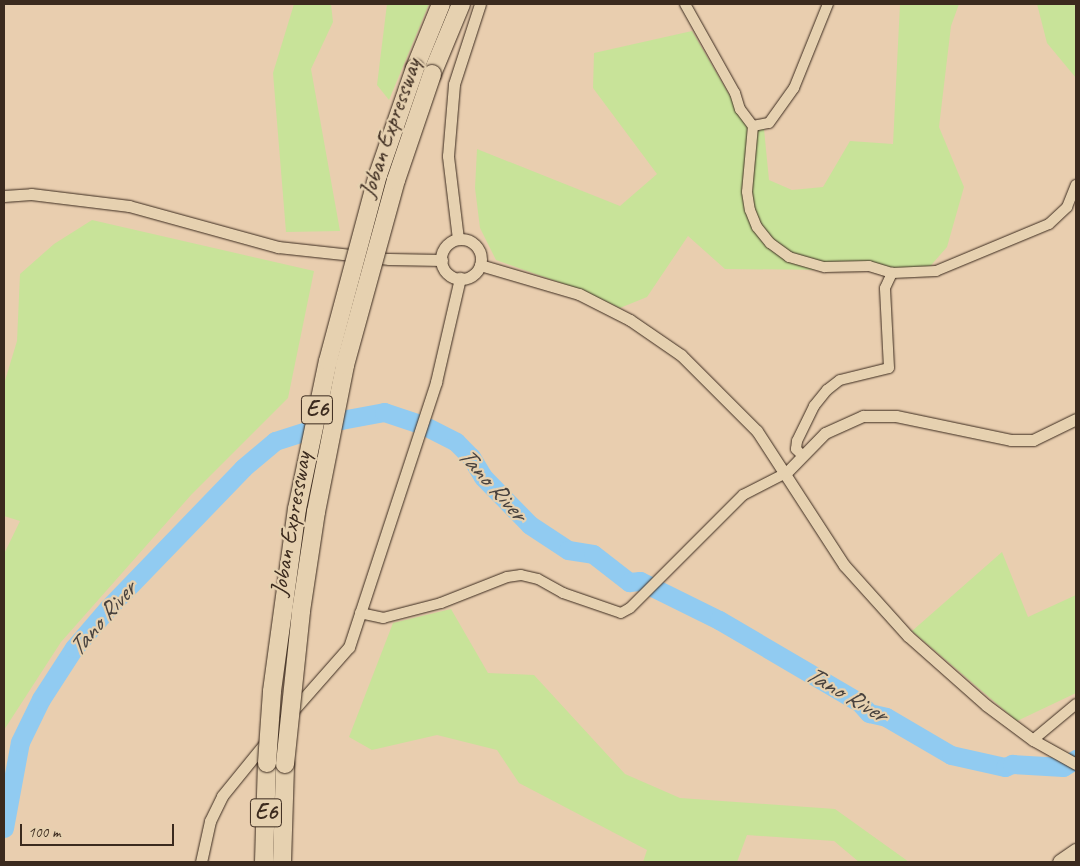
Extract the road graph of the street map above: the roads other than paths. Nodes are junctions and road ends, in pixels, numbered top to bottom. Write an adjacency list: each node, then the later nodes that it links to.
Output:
1 (441, 4): 23 (highway, Joban Expressway / E6, bridge)
2 (461, 4): 24 (highway, Joban Expressway / E6, bridge)
3 (480, 4): 9 (street)
4 (685, 4): 6 (street)
5 (828, 4): 6 (street)
6 (753, 126): 12 (street)
7 (1076, 185): 12 (street)
8 (4, 196): 10 (street)
9 (458, 239): 10 (street); 11 (street)
10 (442, 260): 13 (street)
11 (480, 265): 13 (street); 16 (street)
12 (892, 273): 15 (street)
13 (460, 278): 17 (street)
14 (1076, 419): 15 (street)
15 (803, 456): 16 (street)
16 (786, 472): 17 (street); 19 (street)
17 (360, 613): 22 (street)
18 (1076, 704): 19 (street)
19 (1033, 740): 20 (street)
20 (1071, 761)
21 (1076, 851): 25 (main road)
22 (201, 862)
23 (264, 862)
24 (282, 862)
25 (1060, 862)

